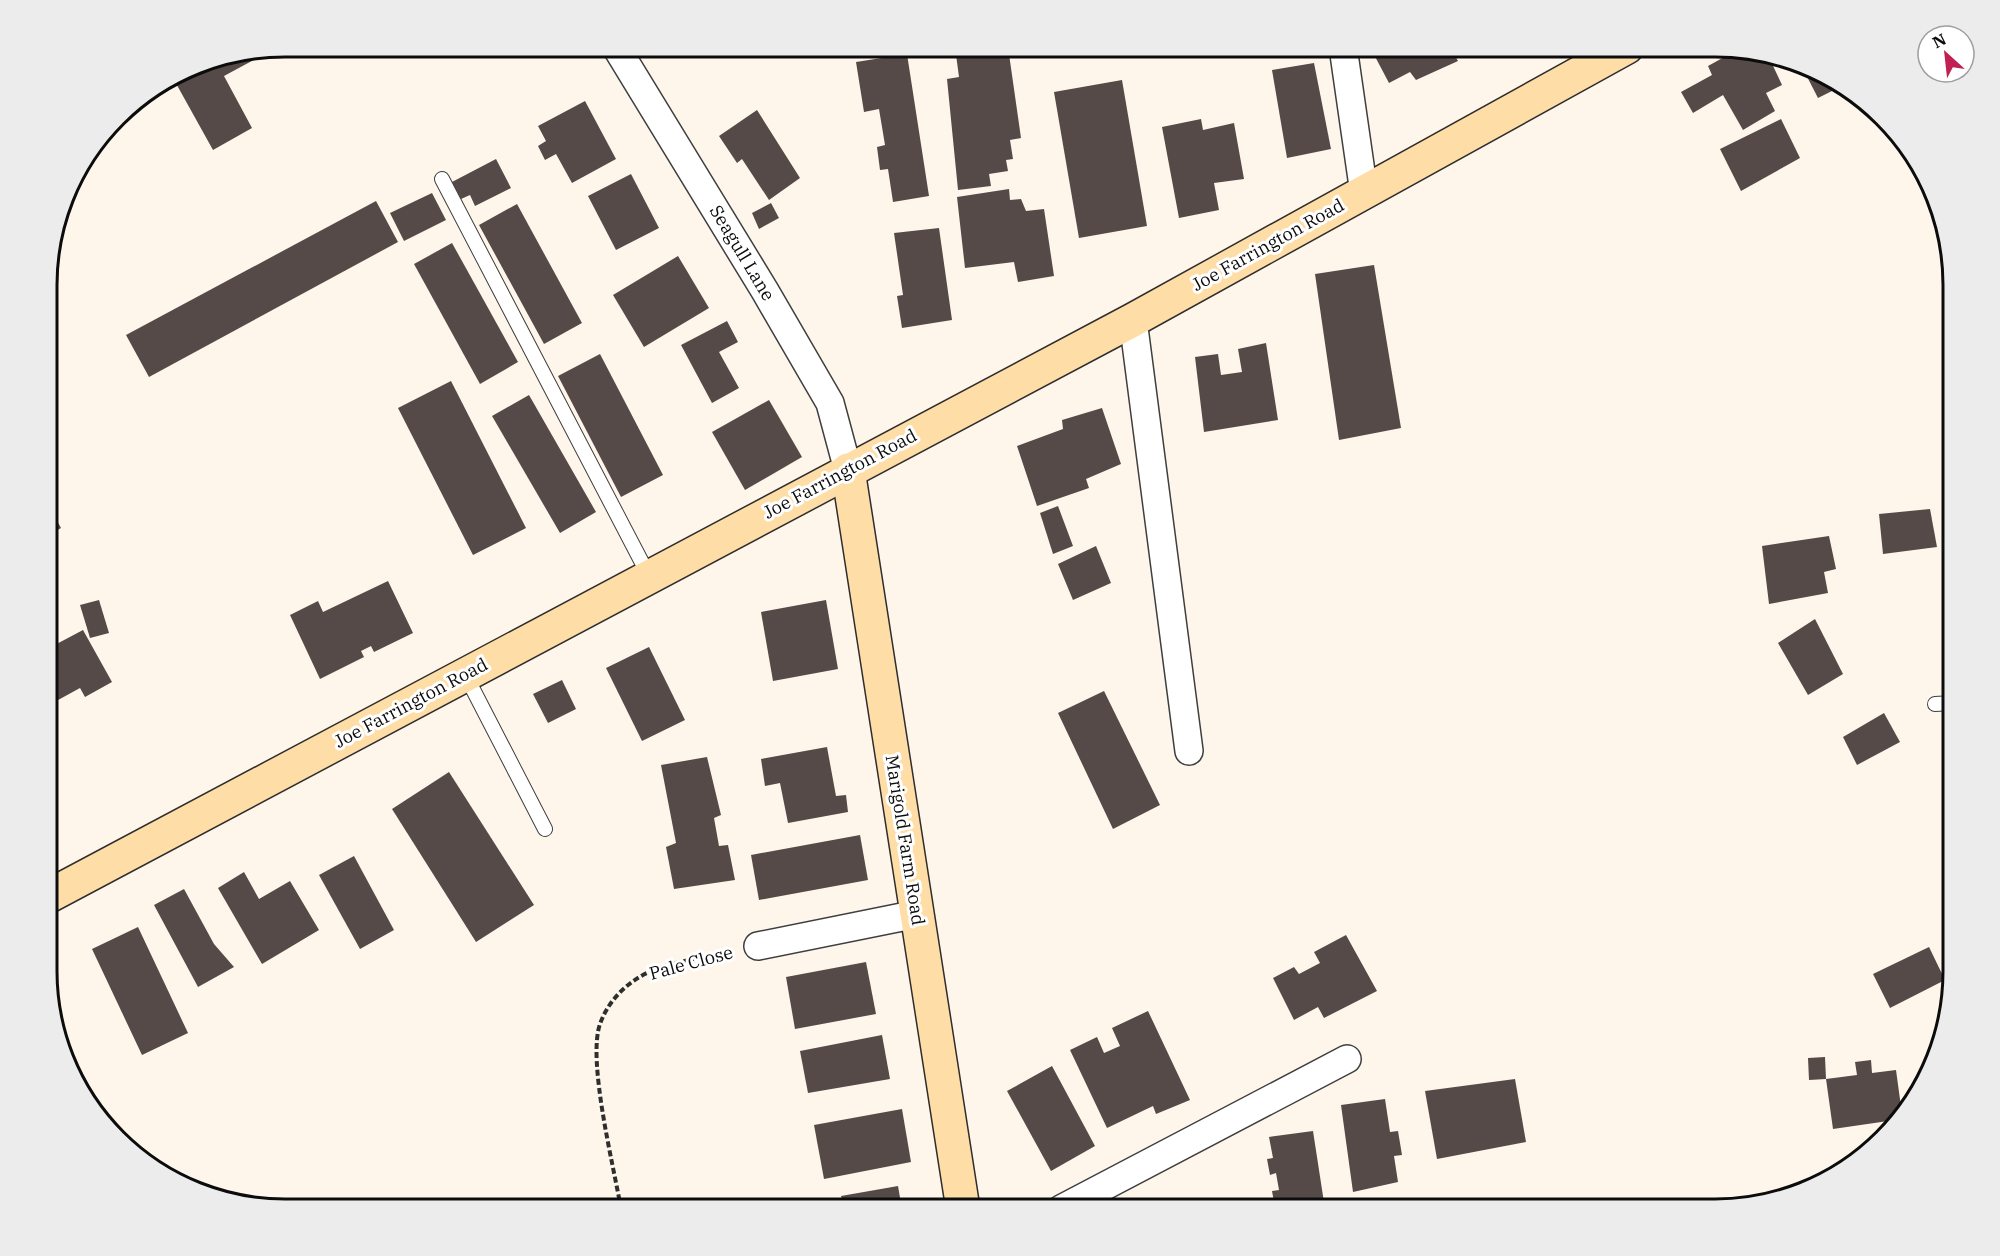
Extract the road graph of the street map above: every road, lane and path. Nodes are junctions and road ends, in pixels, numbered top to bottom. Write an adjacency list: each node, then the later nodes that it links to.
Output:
1 (623, 57): 7 (street, Seagull Lane)
2 (1345, 57): 5 (street)
3 (1591, 57): 5 (main road, Joe Farrington Road)
4 (442, 179): 8 (lane)
5 (1364, 193): 6 (main road, Joe Farrington Road)
6 (1133, 320): 7 (main road, Joe Farrington Road); 12 (street)
7 (848, 470): 8 (main road, Joe Farrington Road); 15 (main road, Marigold Farm Road)
8 (649, 576): 9 (main road, Joe Farrington Road)
9 (465, 674): 13 (lane); 14 (main road, Joe Farrington Road)
10 (1935, 704): 11 (lane)
11 (1943, 704)
12 (1189, 751)
13 (545, 830)
14 (57, 891)
15 (917, 914): 16 (street, Pale Close); 19 (main road, Marigold Farm Road)
16 (758, 946): 18 (path, Pale Close)
17 (1347, 1059): 20 (street)
18 (619, 1199)
19 (961, 1199)
20 (1080, 1199)

